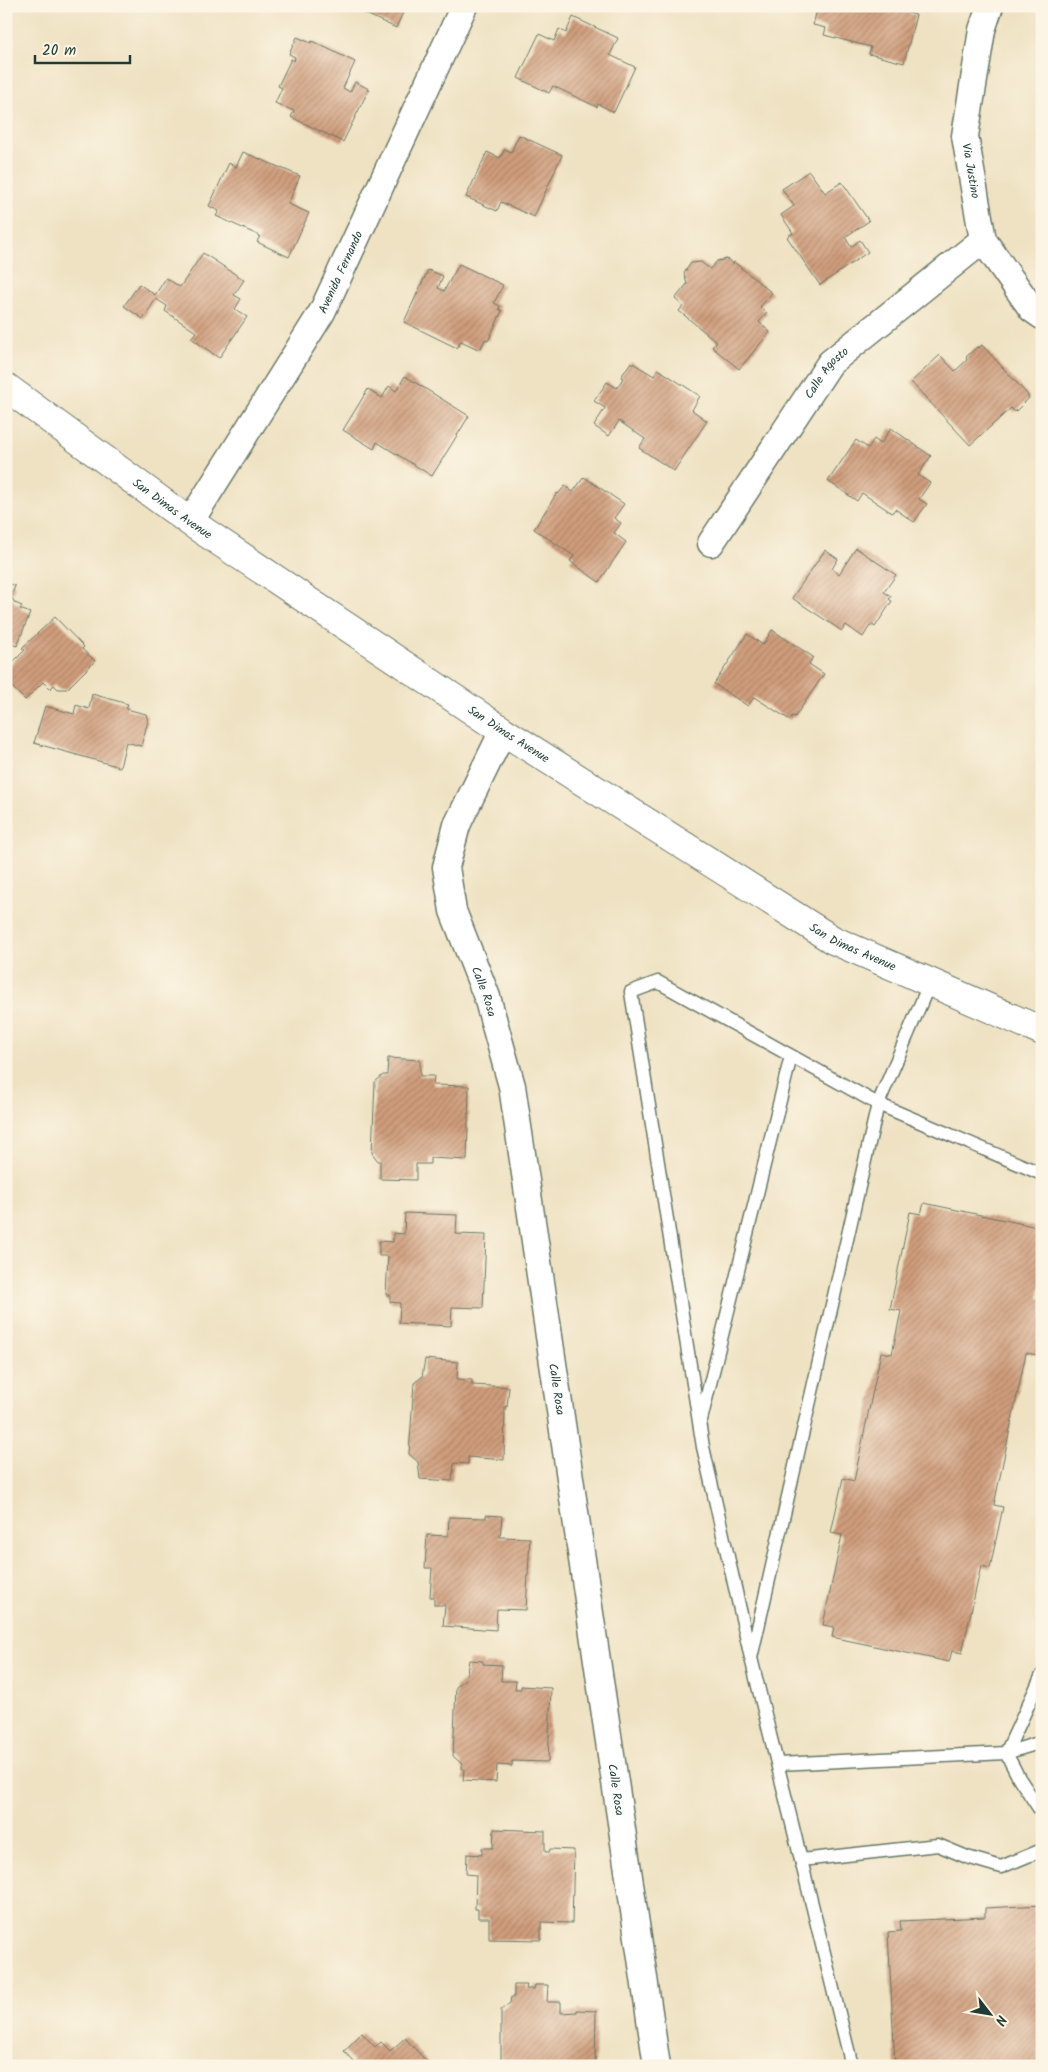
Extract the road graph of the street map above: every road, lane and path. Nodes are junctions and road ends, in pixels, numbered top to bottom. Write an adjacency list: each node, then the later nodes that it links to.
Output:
1 (464, 6): 6 (street, Avenida Fernando)
2 (990, 6): 3 (street, Via Justino)
3 (984, 240): 4 (street, Via Justino); 7 (street, Calle Agosto)
4 (1042, 316)
5 (6, 387): 6 (street, San Dimas Avenue)
6 (190, 522): 8 (street, San Dimas Avenue)
7 (711, 543)
8 (503, 731): 9 (street, San Dimas Avenue); 23 (street, Calle Rosa)
9 (930, 982): 10 (street, San Dimas Avenue); 12 (lane)
10 (1042, 1032)
11 (791, 1056): 12 (lane); 14 (lane); 14 (lane)
12 (878, 1104): 13 (lane); 15 (lane)
13 (1042, 1174)
14 (699, 1425): 15 (lane)
15 (751, 1658): 19 (lane)
16 (1042, 1675): 18 (lane)
17 (1040, 1744): 18 (lane)
18 (1006, 1753): 19 (lane); 20 (lane)
19 (778, 1764): 22 (lane)
20 (1042, 1813)
21 (1042, 1850): 22 (lane)
22 (802, 1860): 24 (lane)
23 (657, 2066)
24 (852, 2066)

